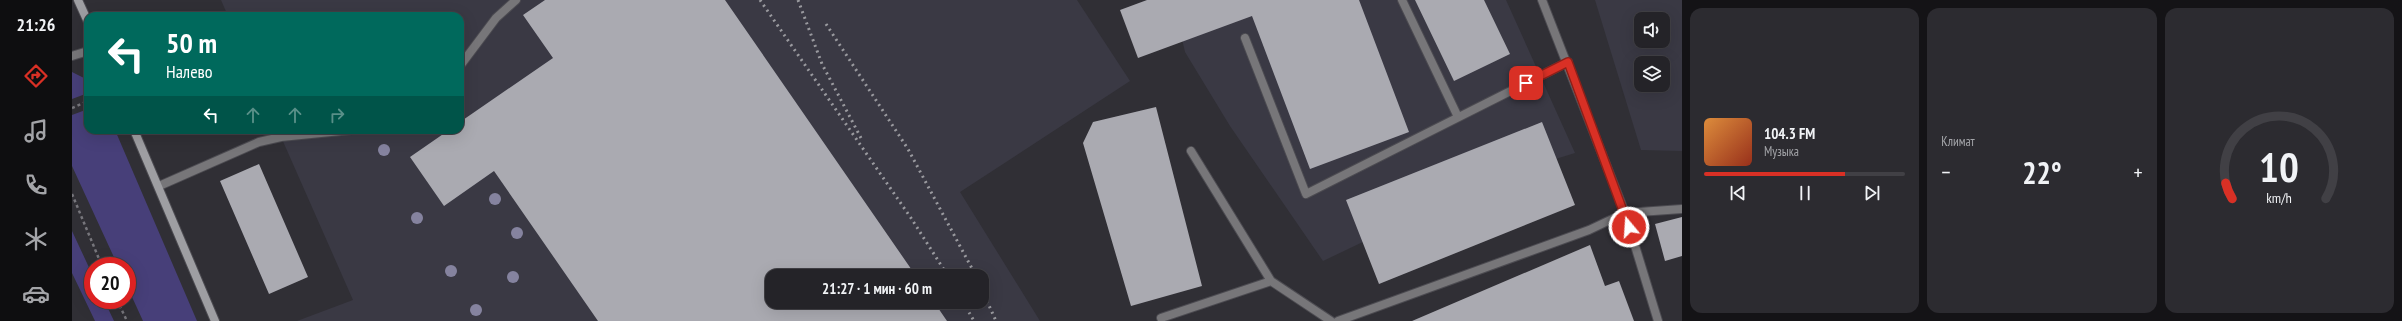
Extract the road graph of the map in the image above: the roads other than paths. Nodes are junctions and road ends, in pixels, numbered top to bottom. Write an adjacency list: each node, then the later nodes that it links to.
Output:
1 (78, 0): 5 (main road)
2 (516, 0): 9 (street)
3 (1402, 0): 11 (street)
4 (1542, 0): 10 (street)
5 (84, 13)
6 (1245, 38): 11 (street)
7 (84, 53): 8 (street)
8 (72, 56)
9 (464, 61)
10 (1568, 62): 11 (street); 17 (street)
11 (1458, 117)
12 (136, 134): 15 (main road)
13 (311, 134): 15 (street)
14 (1191, 151): 18 (street)
15 (159, 186): 20 (main road)
16 (1682, 209): 17 (street)
17 (1625, 213): 22 (street); 23 (street)
18 (1271, 281): 19 (street); 21 (street)
19 (1161, 318)
20 (215, 321)
21 (1331, 321)
22 (1338, 321)
23 (1658, 321)

